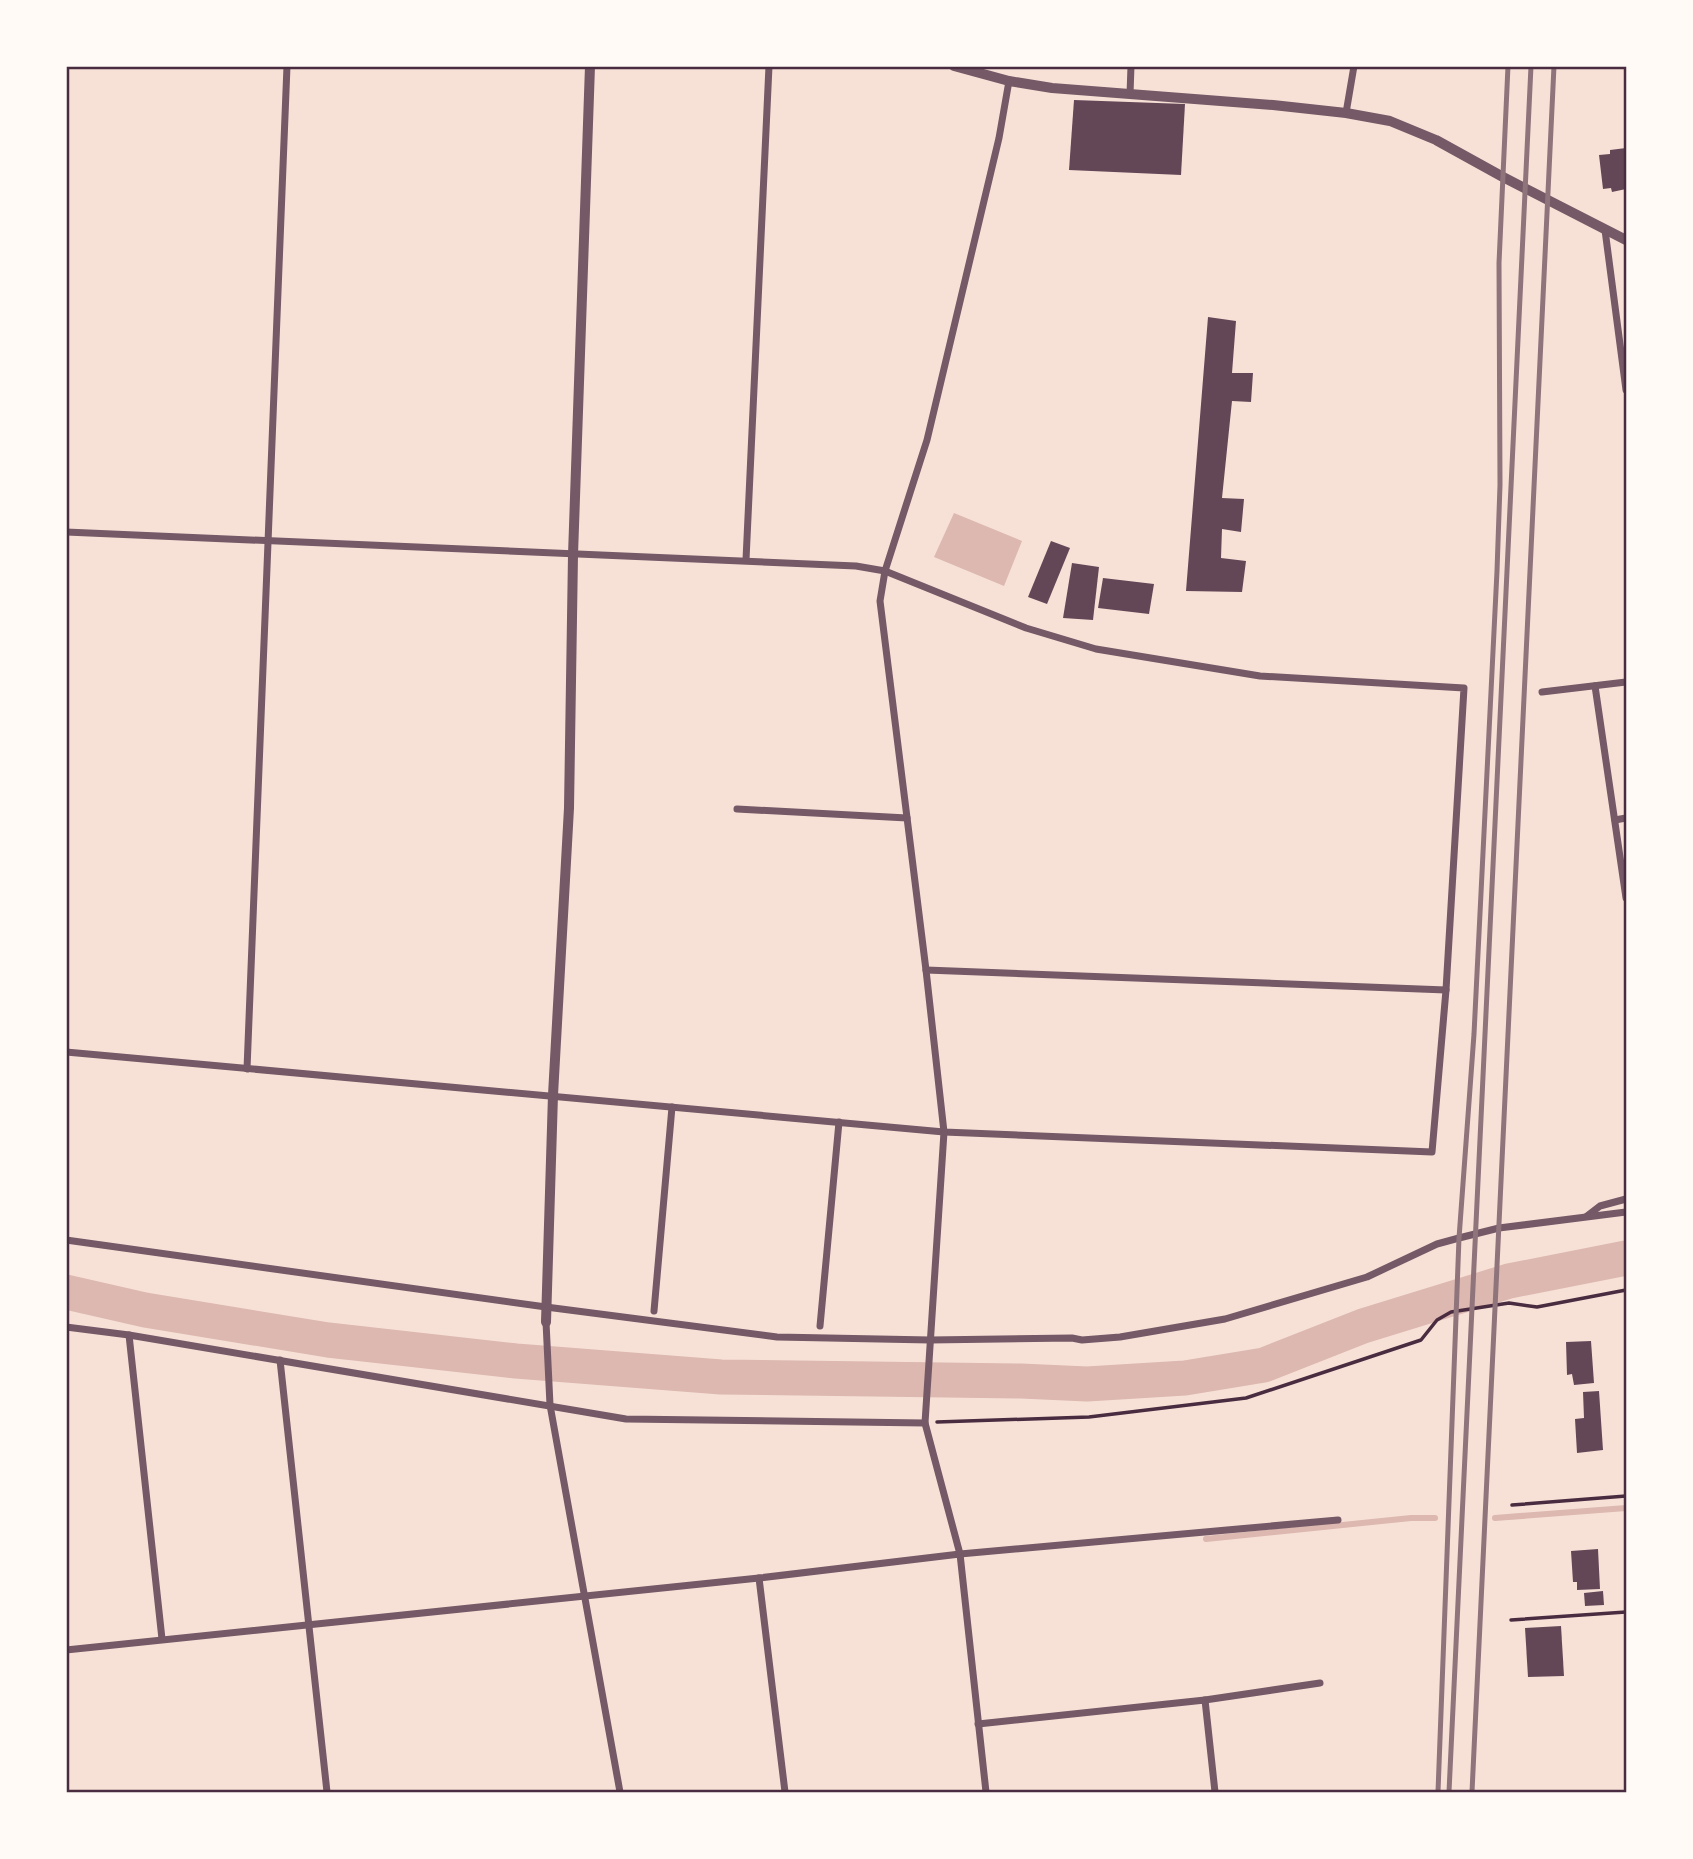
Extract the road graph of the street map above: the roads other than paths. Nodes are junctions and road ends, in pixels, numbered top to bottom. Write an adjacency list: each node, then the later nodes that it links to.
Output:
1 (287, 66): 14 (street)
2 (590, 66): 15 (street)
3 (769, 66): 16 (street)
4 (954, 66): 7 (street)
5 (1131, 66): 8 (street)
6 (1354, 66): 9 (street)
7 (1009, 81): 8 (street); 17 (street)
8 (1130, 94): 9 (street)
9 (1346, 113): 10 (street)
10 (1605, 230): 11 (street); 12 (street)
11 (1626, 240)
12 (1626, 390)
13 (66, 532): 14 (street)
14 (268, 539): 15 (street); 29 (street)
15 (573, 555): 16 (street); 30 (street)
16 (746, 560): 17 (street)
17 (885, 571): 22 (street); 27 (street)
18 (1626, 682): 19 (street)
19 (1595, 686): 20 (street); 24 (street)
20 (1542, 692)
21 (737, 809): 22 (street)
22 (907, 818): 26 (street)
23 (1626, 818): 24 (street)
24 (1615, 820): 25 (street)
25 (1626, 898)
26 (926, 970): 27 (street); 33 (street)
27 (1446, 990): 33 (street)
28 (66, 1052): 29 (street)
29 (247, 1069): 30 (street)
30 (552, 1095): 31 (street); 38 (street)
31 (672, 1107): 32 (street); 39 (street)
32 (839, 1122): 33 (street); 41 (street)
33 (944, 1132): 44 (street)
34 (1626, 1199): 36 (street)
35 (1626, 1212): 36 (street)
36 (1583, 1218): 44 (street)
37 (66, 1240): 38 (street)
38 (546, 1307): 40 (street); 44 (street)
39 (654, 1311)
40 (546, 1322): 46 (street)
41 (820, 1326)
42 (66, 1327): 43 (street)
43 (129, 1335): 45 (street); 53 (street)
44 (930, 1341): 47 (street)
45 (280, 1360): 46 (street); 52 (street)
46 (550, 1405): 47 (street); 51 (street)
47 (925, 1422): 49 (street)
48 (1338, 1520): 49 (street)
49 (960, 1554): 50 (street); 57 (street)
50 (759, 1577): 51 (street); 60 (street)
51 (584, 1594): 52 (street); 59 (street)
52 (308, 1624): 53 (street); 58 (street)
53 (162, 1639): 54 (street)
54 (66, 1650)
55 (1320, 1683): 56 (street)
56 (1205, 1699): 57 (street); 62 (street)
57 (978, 1724): 61 (street)
58 (327, 1793)
59 (620, 1793)
60 (785, 1793)
61 (985, 1793)
62 (1215, 1793)

